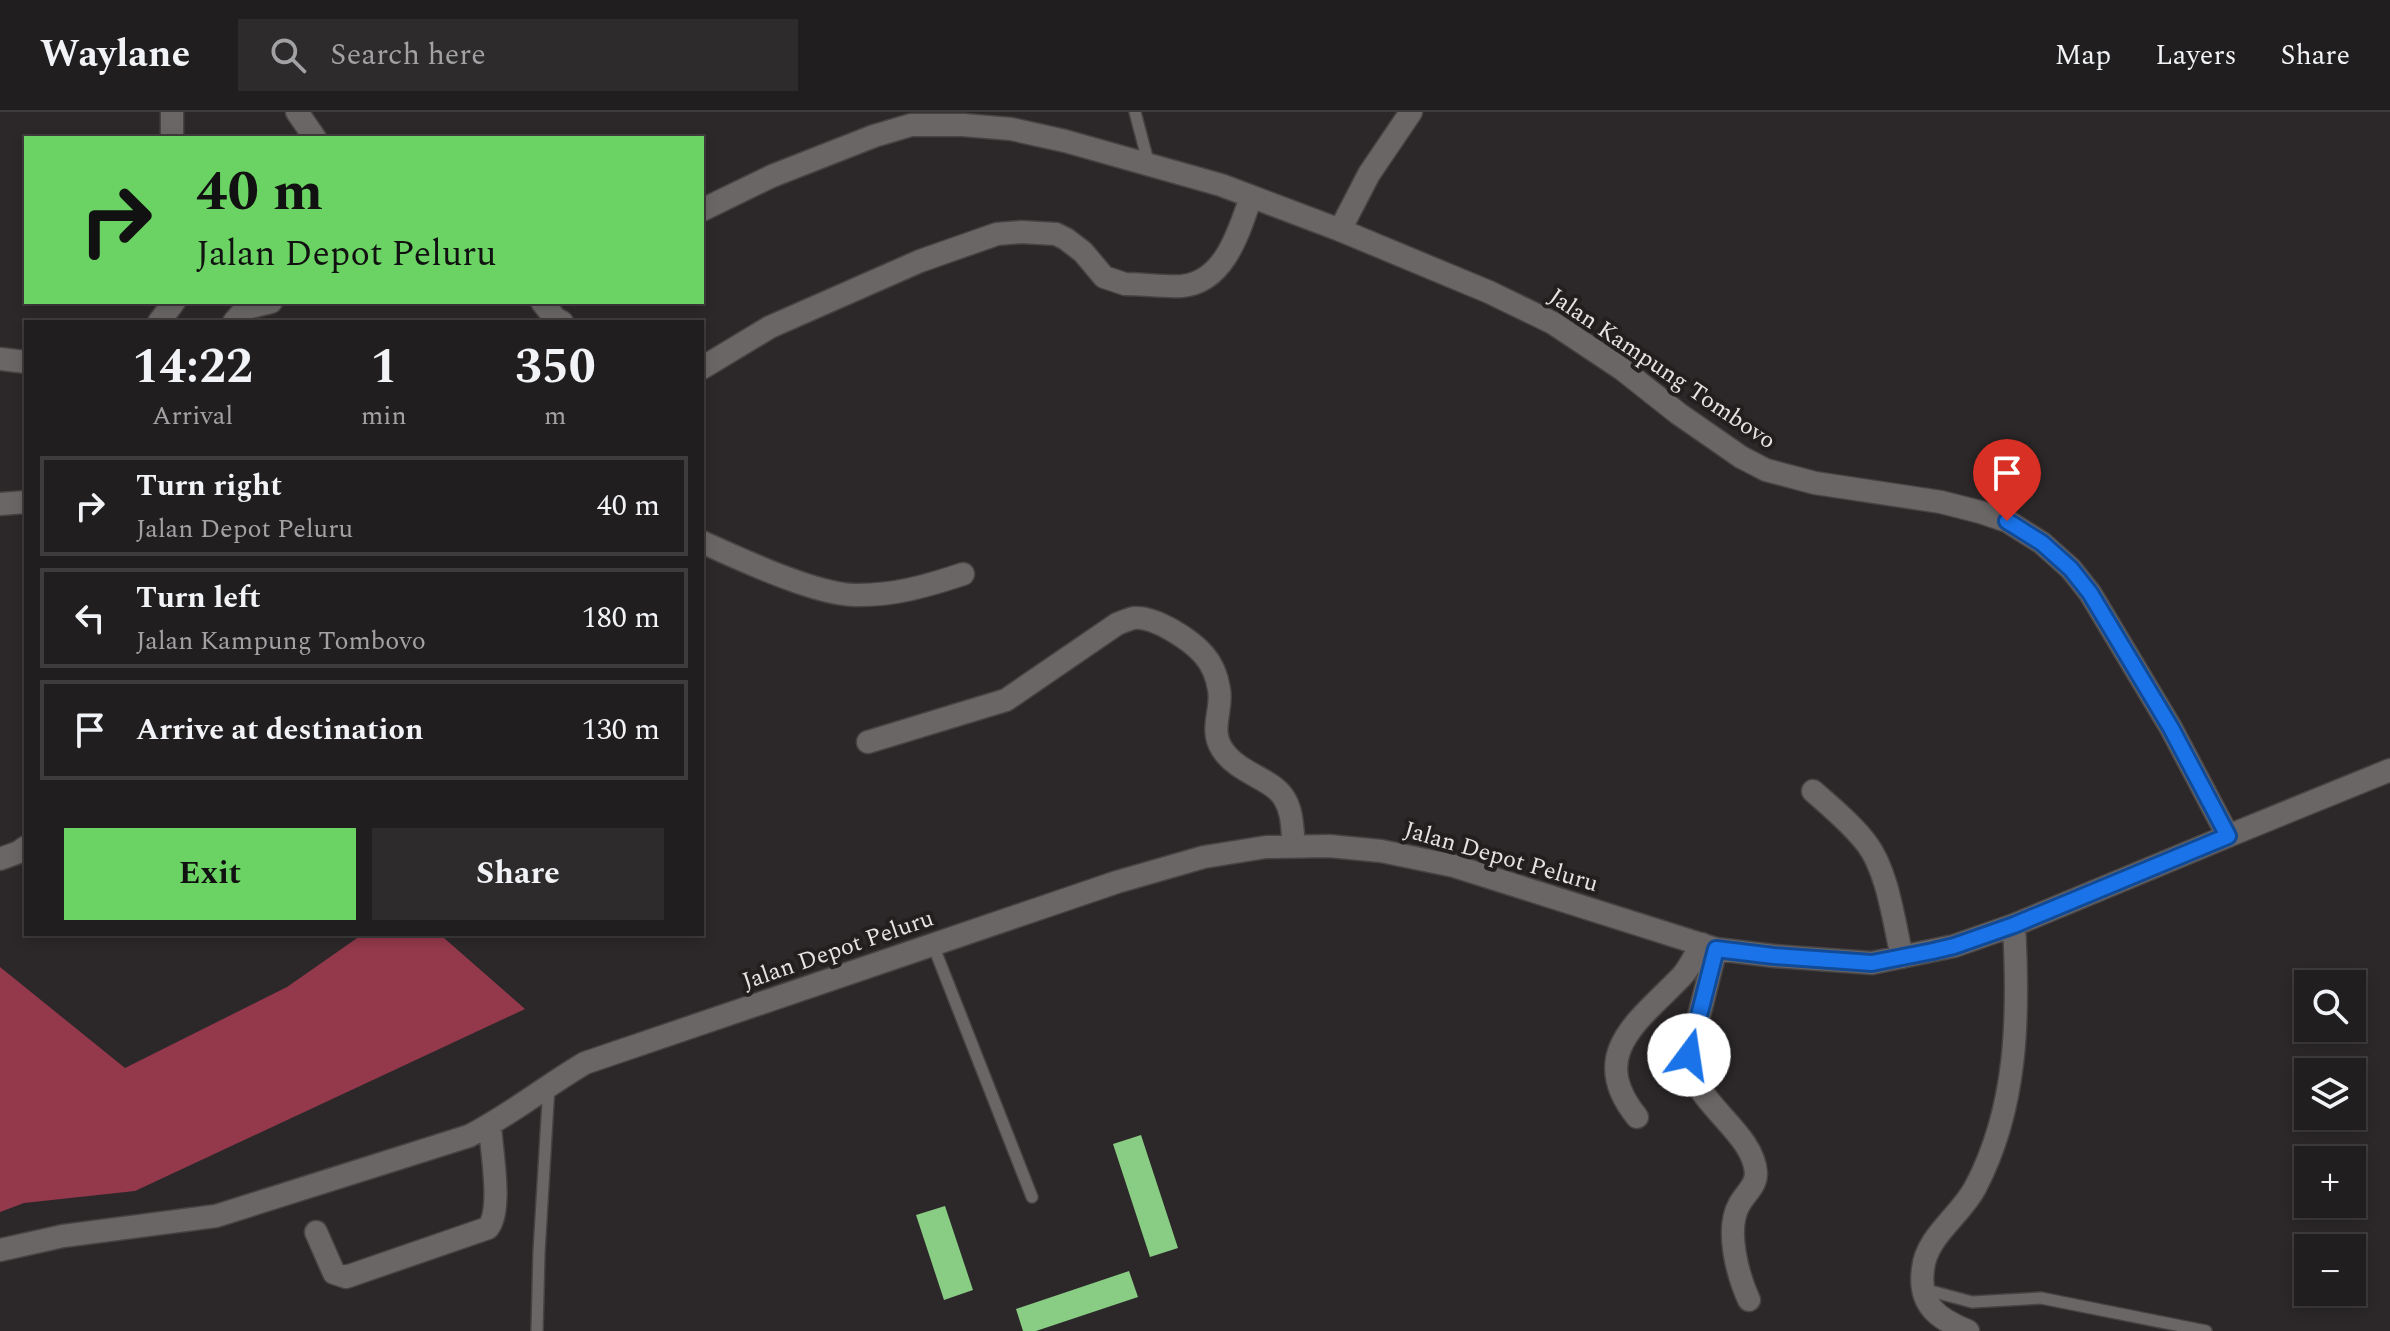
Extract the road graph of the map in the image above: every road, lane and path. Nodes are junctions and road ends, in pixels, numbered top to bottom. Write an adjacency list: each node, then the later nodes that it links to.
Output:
1 (172, 112): 6 (street)
2 (297, 112): 7 (street)
3 (1135, 112): 8 (lane)
4 (1411, 112): 11 (street)
5 (909, 118): 8 (street, Jalan Kampung Tombovo); 10 (street, Jalan Kampung Tombovo)
6 (172, 136)
7 (314, 136)
8 (1149, 165): 9 (street, Jalan Kampung Tombovo)
9 (1251, 197): 11 (street, Jalan Kampung Tombovo); 18 (street)
10 (704, 209)
11 (1340, 230): 26 (street, Jalan Kampung Tombovo)
12 (263, 304): 14 (street)
13 (544, 304): 15 (street)
14 (236, 320)
15 (558, 320)
16 (0, 359): 17 (street)
17 (24, 362)
18 (704, 367)
19 (24, 502): 20 (street)
20 (0, 504)
21 (704, 543): 22 (street)
22 (963, 574)
23 (868, 742): 27 (street)
24 (2390, 770): 26 (street, Jalan Depot Peluru)
25 (1813, 791): 33 (street)
26 (2228, 836): 30 (street, Jalan Depot Peluru)
27 (1294, 846): 31 (street, Jalan Depot Peluru); 32 (street, Jalan Depot Peluru)
28 (24, 848): 29 (street)
29 (0, 859)
30 (2014, 925): 33 (street, Jalan Depot Peluru); 40 (street)
31 (933, 945): 34 (street, Jalan Depot Peluru); 37 (lane)
32 (1709, 946): 33 (street, Jalan Depot Peluru); 35 (street); 41 (street)
33 (1902, 957)
34 (549, 1085): 36 (street, Jalan Depot Peluru); 42 (lane)
35 (1637, 1117)
36 (490, 1125): 38 (street); 39 (street, Jalan Depot Peluru)
37 (1032, 1197)
38 (316, 1232)
39 (0, 1250)
40 (1922, 1289): 43 (street); 44 (lane)
41 (1749, 1300)
42 (537, 1331)
43 (1968, 1331)
44 (2206, 1331)

